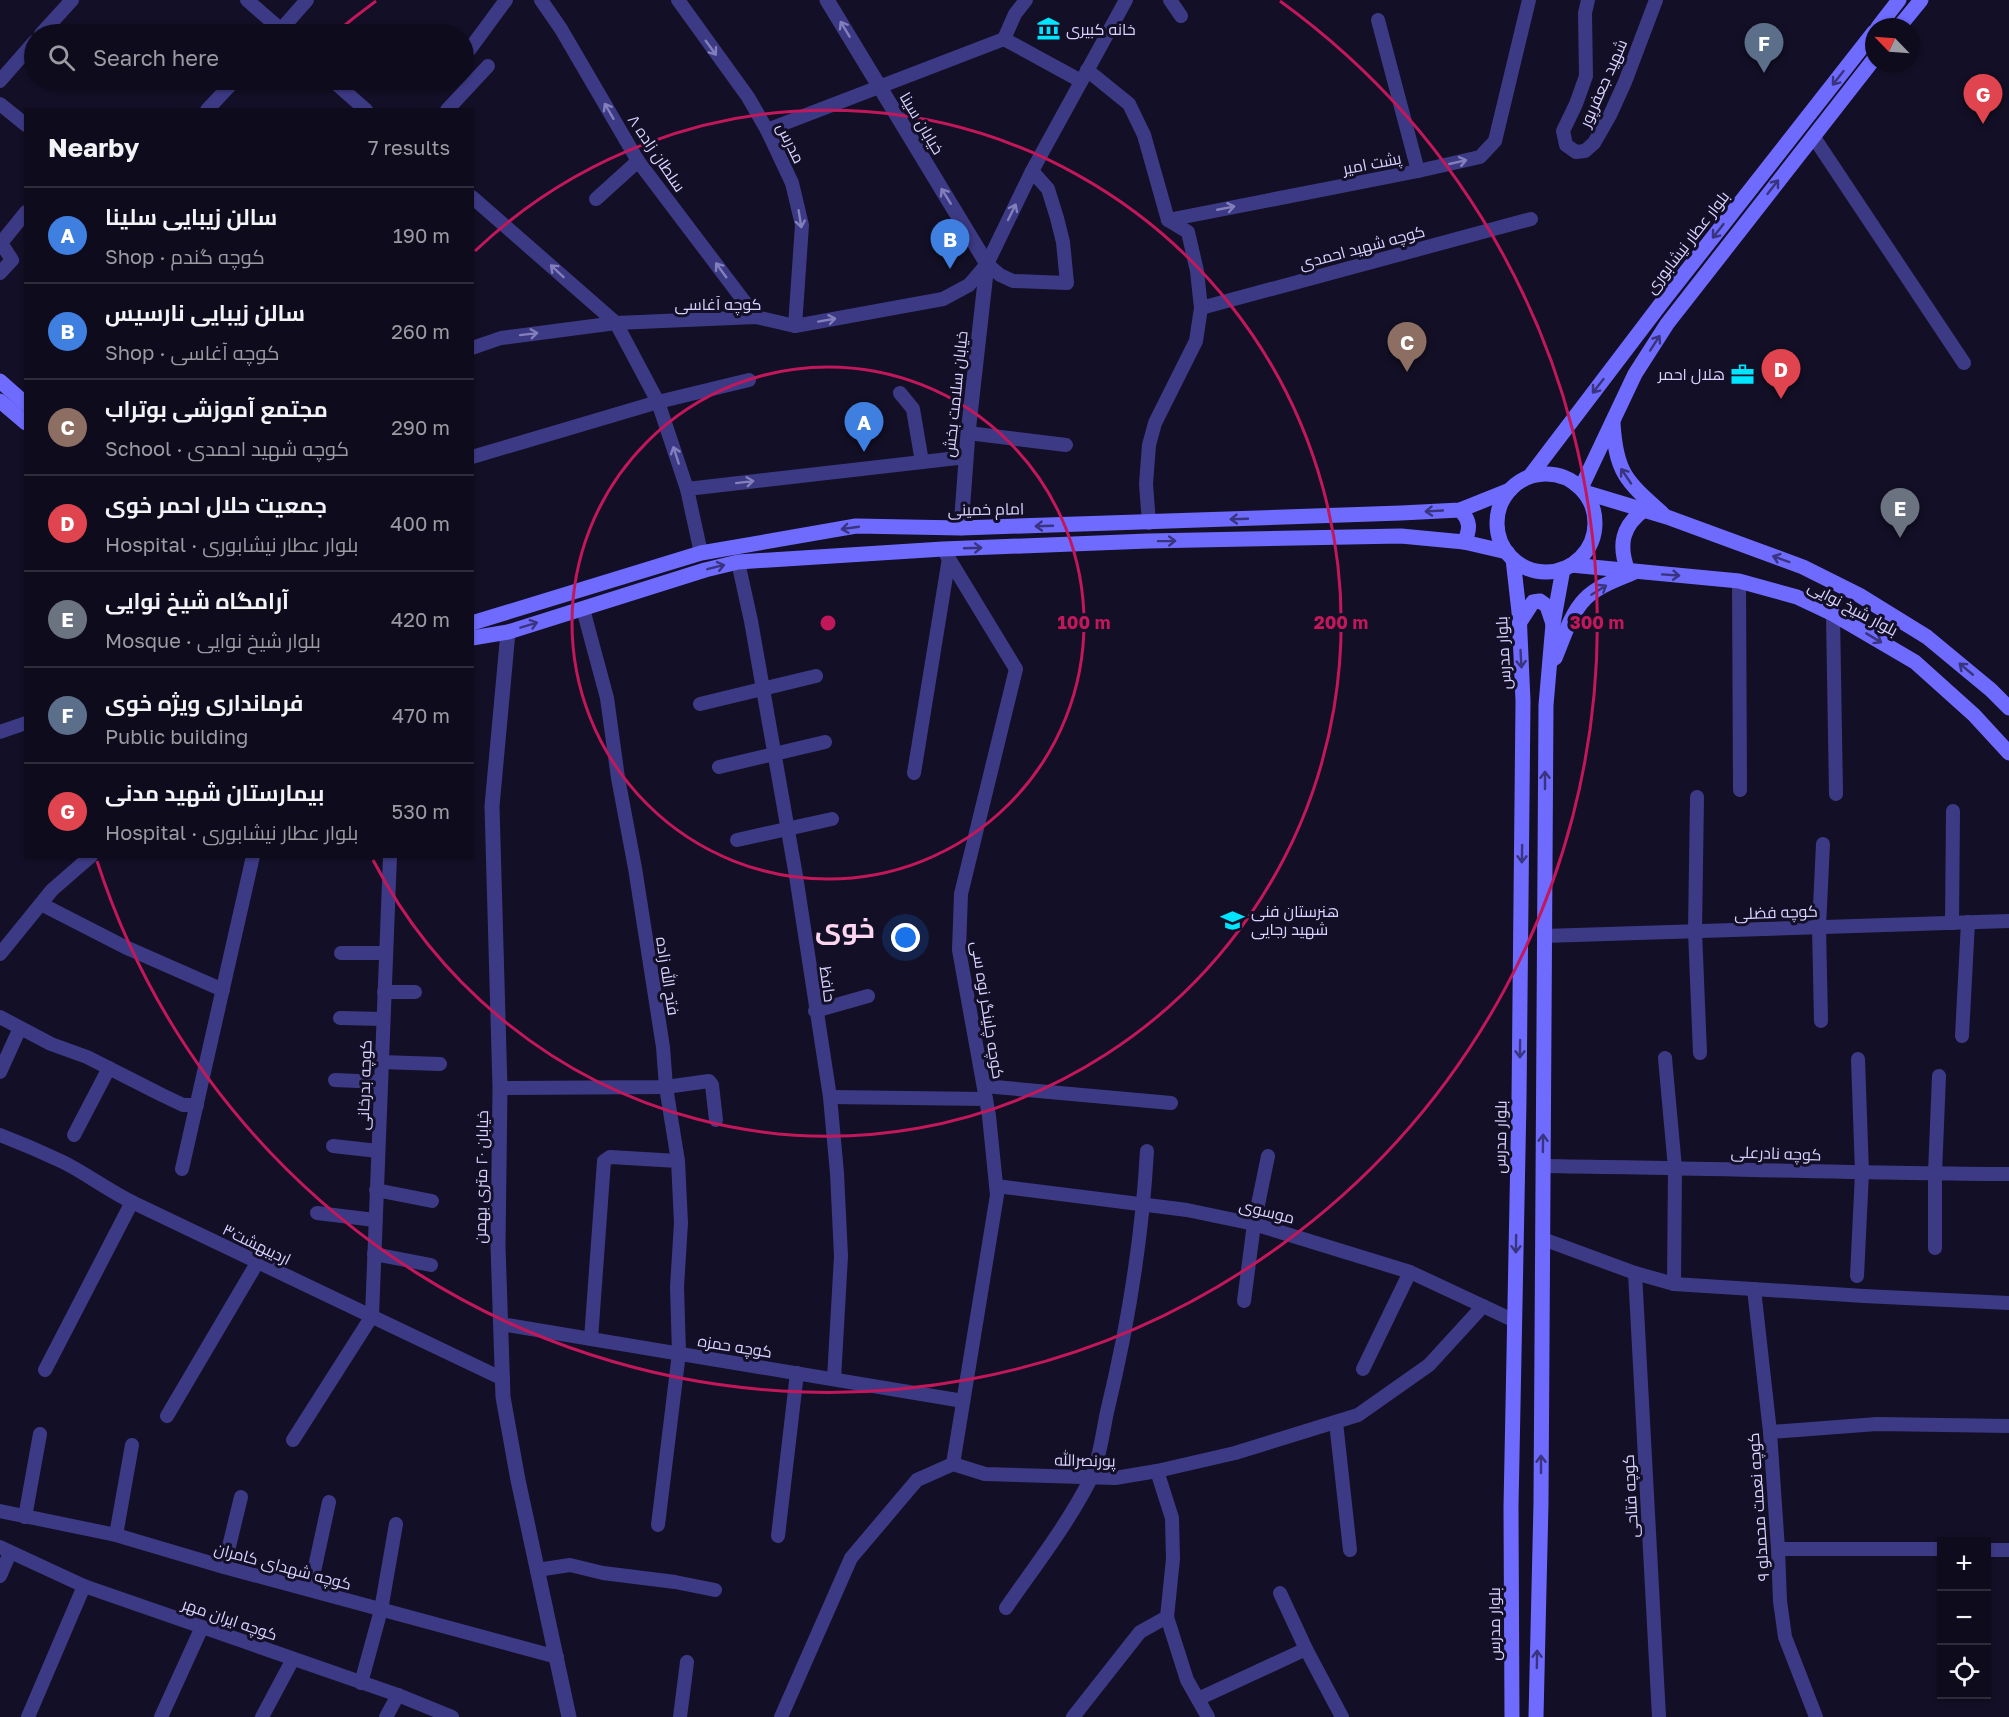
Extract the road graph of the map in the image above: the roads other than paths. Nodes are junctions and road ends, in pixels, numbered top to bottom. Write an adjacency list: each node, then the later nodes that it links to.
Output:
1 (72, 0): 20 (street)
2 (247, 0): 21 (street)
3 (307, 0): 22 (street)
4 (506, 0): 24 (street)
5 (541, 0): 43 (street, سلطان زاده ۸, one-way to 5)
6 (678, 0): 41 (street, مدرس, one-way to 41)
7 (827, 0): 32 (street, خیابان سینا, one-way to 7)
8 (1026, 0): 23 (street)
9 (1170, 0): 16 (street)
10 (1529, 0): 45 (street, پشت امیر, one-way to 10)
11 (1588, 0): 12 (street, شهید جعفرپور)
12 (1656, 0)
13 (1899, 0): 17 (main road)
14 (1921, 0): 18 (main road)
15 (1122, 2): 29 (street, کوچه آغاسی)
16 (1181, 16)
17 (1885, 18)
18 (1906, 18)
19 (1378, 20): 45 (street)
20 (50, 24)
21 (272, 24)
22 (288, 24)
23 (1004, 39): 29 (street); 32 (street)
24 (474, 43)
25 (1865, 43): 73 (main road, بلوار عطار نیشابوری, one-way to 73)
26 (24, 53): 30 (street)
27 (489, 66): 31 (street)
28 (1865, 70): 42 (main road, بلوار عطار نیشابوری)
29 (1084, 75): 44 (street, کوچه آغاسی); 50 (street)
30 (0, 81)
31 (474, 82)
32 (879, 86): 41 (street); 52 (street, خیابان سینا, one-way to 32)
33 (226, 90): 37 (street)
34 (343, 90): 38 (street)
35 (466, 90): 39 (street)
36 (0, 104): 40 (street)
37 (209, 108)
38 (364, 108)
39 (449, 108)
40 (24, 123)
41 (767, 130): 57 (street, مدرس, one-way to 57)
42 (1813, 136): 59 (street); 66 (main road, بلوار عطار نیشابوری, one-way to 42)
43 (638, 161): 47 (street); 55 (street, سلطان زاده ۸, one-way to 43)
44 (1032, 171): 52 (street, کوچه آغاسی, one-way to 44); 52 (street)
45 (1418, 171): 50 (street, پشت امیر, one-way to 45)
46 (474, 199): 56 (street, one-way to 46)
47 (596, 199)
48 (24, 214): 51 (street)
49 (1531, 219): 54 (street, کوچه شهید احمدی)
50 (1168, 220): 54 (street)
51 (0, 242): 53 (street)
52 (987, 264): 57 (street, کوچه آغاسی, one-way to 52); 68 (street, خیابان سلامت بخش)
53 (0, 273)
54 (1201, 308): 80 (street)
55 (756, 317): 56 (street, کوچه آغاسی); 57 (street, کوچه آغاسی)
56 (616, 323): 58 (street, کوچه آغاسی, one-way to 56); 65 (street)
57 (795, 326)
58 (474, 347)
59 (1964, 363)
60 (749, 380): 65 (street)
61 (0, 381): 64 (main road)
62 (900, 393): 72 (street)
63 (0, 400): 67 (main road)
64 (24, 402)
65 (658, 402): 70 (street); 74 (street, one-way to 65)
66 (1613, 420): 76 (main road, بلوار عطار نیشابوری); 79 (main road, one-way to 66)
67 (24, 421)
68 (968, 433): 69 (street); 71 (street, خیابان سلامت بخش)
69 (1066, 445)
70 (474, 456)
71 (966, 457): 72 (street); 81 (street, خیابان سلامت بخش)
72 (922, 462): 74 (street, one-way to 72)
73 (1530, 476): 75 (main road); 76 (main road)
74 (687, 489): 83 (street)
75 (1510, 490): 77 (main road, امام خمینی); 85 (main road)
76 (1583, 490): 78 (main road, بلوار شیخ نوایی); 87 (main road)
77 (1460, 510): 80 (main road, امام خمینی, one-way to 80); 82 (main road)
78 (1644, 510): 79 (main road, بلوار شیخ نوایی); 88 (main road)
79 (1667, 517): 101 (main road, بلوار شیخ نوایی, one-way to 79)
80 (1149, 523): 81 (main road, امام خمینی, one-way to 81)
81 (961, 528): 83 (main road, امام خمینی, one-way to 83)
82 (1464, 542): 84 (main road, one-way to 82); 85 (main road)
83 (701, 553): 92 (main road, امام خمینی)
84 (946, 553): 86 (main road); 108 (street); 153 (street, کوچه چلینگر نوه سی)
85 (1510, 556): 87 (main road); 93 (main road, بلوار مدرس)
86 (738, 562): 90 (main road, one-way to 86); 99 (street, حافظ)
87 (1567, 567): 88 (main road, بلوار شیخ نوایی); 94 (main road)
88 (1632, 571): 89 (main road, بلوار شیخ نوایی, one-way to 89); 97 (main road, one-way to 88)
89 (1738, 581): 91 (main road, بلوار شیخ نوایی); 109 (street)
90 (583, 609): 95 (main road, one-way to 90); 151 (street, فتح الله زاده)
91 (1833, 614): 106 (main road, بلوار شیخ نوایی, one-way to 106); 110 (street)
92 (474, 622)
93 (1520, 622): 94 (main road); 193 (main road, بلوار مدرس, one-way to 193)
94 (1553, 624): 97 (main road)
95 (508, 632): 96 (main road); 152 (street, خیابان ۲۰ متری بهمن)
96 (474, 638)
97 (1548, 674): 126 (main road, one-way to 97)
98 (816, 676): 99 (street)
99 (762, 689): 100 (street); 105 (street, حافظ)
100 (700, 704)
101 (2009, 708)
102 (24, 724): 103 (street)
103 (0, 732)
104 (825, 742): 105 (street)
105 (774, 753): 107 (street); 114 (street, حافظ)
106 (2009, 753)
107 (719, 767)
108 (914, 773)
109 (1740, 790)
110 (1836, 794)
111 (1697, 797): 125 (street)
112 (1953, 811): 123 (street)
113 (832, 819): 114 (street)
114 (787, 829): 115 (street); 134 (street, حافظ)
115 (737, 840)
116 (1823, 844): 124 (street)
117 (89, 858): 120 (street)
118 (253, 858): 130 (street)
119 (390, 858): 128 (street, کوچه بدرخانی)
120 (41, 904): 129 (street); 130 (street)
121 (2009, 921): 122 (street, کوچه فضلی)
122 (1968, 922): 123 (street, کوچه فضلی); 140 (street)
123 (1952, 923): 124 (street, کوچه فضلی)
124 (1819, 927): 125 (street, کوچه فضلی); 138 (street)
125 (1695, 931): 126 (street, کوچه فضلی); 141 (street)
126 (1544, 936): 165 (main road, one-way to 126)
127 (341, 952): 128 (street)
128 (385, 953): 131 (street, کوچه بدرخانی)
129 (0, 954)
130 (223, 990): 156 (street)
131 (384, 992): 132 (street); 137 (street, کوچه بدرخانی)
132 (415, 992)
133 (868, 996): 134 (street)
134 (815, 1011): 154 (street, حافظ)
135 (0, 1017): 139 (street)
136 (340, 1018): 137 (street)
137 (383, 1019): 144 (street, کوچه بدرخانی)
138 (1821, 1021)
139 (20, 1028): 146 (street); 147 (street)
140 (1962, 1036)
141 (1700, 1053)
142 (1665, 1058): 167 (street)
143 (1858, 1059): 168 (street)
144 (381, 1062): 145 (street); 150 (street, کوچه بدرخانی)
145 (440, 1064)
146 (109, 1068): 156 (street); 159 (street)
147 (0, 1072)
148 (1939, 1076): 169 (street)
149 (335, 1080): 150 (street)
150 (380, 1082): 161 (street, کوچه بدرخانی)
151 (666, 1087): 152 (street); 157 (street); 164 (street, فتح الله زاده)
152 (500, 1088): 194 (street, خیابان ۲۰ متری بهمن)
153 (985, 1093): 154 (street); 155 (street); 171 (street, کوچه چلینگر نوه سی)
154 (830, 1097): 201 (street, حافظ)
155 (1171, 1103)
156 (196, 1105): 166 (street)
157 (716, 1120)
158 (0, 1135): 174 (street, اردیبهشت۳)
159 (74, 1135)
160 (333, 1146): 161 (street)
161 (378, 1151): 172 (street, کوچه بدرخانی)
162 (1147, 1151): 175 (street)
163 (1268, 1156): 178 (street)
164 (678, 1161): 195 (street); 196 (street, فتح الله زاده)
165 (1543, 1166): 167 (street, کوچه نادرعلی); 179 (main road)
166 (182, 1168)
167 (1675, 1168): 168 (street, کوچه نادرعلی); 187 (street)
168 (1862, 1173): 169 (street, کوچه نادرعلی); 186 (street)
169 (1935, 1173): 170 (street, کوچه نادرعلی); 180 (street)
170 (2009, 1174)
171 (996, 1186): 175 (street, موسوی); 202 (street, کوچه چلینگر نوه سی)
172 (376, 1190): 173 (street); 177 (street, کوچه بدرخانی)
173 (432, 1201)
174 (132, 1202): 182 (street, اردیبهشت۳); 198 (street)
175 (1144, 1206): 178 (street, موسوی); 212 (street)
176 (317, 1213): 177 (street)
177 (375, 1220): 181 (street, کوچه بدرخانی)
178 (1254, 1224): 184 (street, موسوی); 189 (street)
179 (1543, 1239): 185 (street); 257 (main road, one-way to 179)
180 (1935, 1248)
181 (374, 1254): 183 (street); 192 (street, کوچه بدرخانی)
182 (257, 1263): 192 (street, اردیبهشت۳); 203 (street)
183 (431, 1265)
184 (1410, 1272): 191 (street, موسوی); 197 (street)
185 (1635, 1273): 187 (street); 258 (street, کوچه فتاحی)
186 (1857, 1276)
187 (1674, 1284): 188 (street)
188 (1754, 1289): 190 (street); 206 (street, کوچه نعمت محمدلو ۹)
189 (1245, 1301)
190 (2009, 1303)
191 (1482, 1306): 193 (street, موسوی); 204 (street, پورنصرالله)
192 (372, 1316): 200 (street, اردیبهشت۳); 208 (street)
193 (1515, 1321): 256 (main road, بلوار مدرس)
194 (501, 1324): 195 (street, کوچه حمزه); 200 (street, خیابان ۲۰ متری بهمن)
195 (591, 1339): 196 (street, کوچه حمزه)
196 (679, 1353): 199 (street, کوچه حمزه); 218 (street, فتح الله زاده)
197 (1363, 1369)
198 (45, 1370)
199 (797, 1373): 201 (street, کوچه حمزه); 220 (street)
200 (503, 1379): 228 (street, خیابان ۲۰ متری بهمن)
201 (834, 1379): 202 (street, کوچه حمزه)
202 (963, 1401): 210 (street, کوچه چلینگر نوه سی)
203 (167, 1416)
204 (1336, 1422): 211 (street, پورنصرالله); 223 (street)
205 (2009, 1426): 206 (street)
206 (1770, 1432): 221 (street, کوچه نعمت محمدلو ۹)
207 (40, 1434): 216 (street)
208 (293, 1440)
209 (132, 1445): 219 (street)
210 (953, 1464): 212 (street, پورنصرالله); 252 (street)
211 (1157, 1471): 212 (street, پورنصرالله); 236 (street)
212 (1092, 1476): 234 (street)
213 (241, 1497): 227 (street)
214 (329, 1502): 231 (street)
215 (0, 1511): 216 (street, کوچه شهدای کامران)
216 (25, 1517): 219 (street, کوچه شهدای کامران)
217 (396, 1524): 235 (street)
218 (658, 1526)
219 (116, 1535): 227 (street, کوچه شهدای کامران)
220 (778, 1536)
221 (1778, 1549): 224 (street); 259 (street, کوچه نعمت محمدلو ۹)
222 (5, 1550): 229 (street); 230 (street, کوچه ایران مهر)
223 (1350, 1550)
224 (1937, 1550)
225 (1991, 1550): 226 (street)
226 (2009, 1550)
227 (224, 1567): 231 (street, کوچه شهدای کامران)
228 (537, 1570): 232 (street); 239 (street, خیابان ۲۰ متری بهمن)
229 (0, 1576)
230 (84, 1586): 237 (street, کوچه ایران مهر); 245 (street)
231 (310, 1590): 235 (street, کوچه شهدای کامران)
232 (715, 1590)
233 (1280, 1593): 238 (street)
234 (1006, 1608)
235 (381, 1610): 239 (street, کوچه شهدای کامران); 242 (street)
236 (1167, 1617): 244 (street); 253 (street)
237 (202, 1626): 240 (street, کوچه ایران مهر); 246 (street)
238 (1306, 1649): 244 (street); 255 (street)
239 (557, 1657): 250 (street, خیابان ۲۰ متری بهمن)
240 (293, 1659): 242 (street, کوچه ایران مهر); 247 (street)
241 (687, 1662): 251 (street)
242 (361, 1683): 243 (street, کوچه ایران مهر)
243 (398, 1695): 248 (street); 249 (street, کوچه ایران مهر)
244 (1198, 1699): 254 (street)
245 (28, 1717)
246 (161, 1717)
247 (262, 1717)
248 (386, 1717)
249 (452, 1717)
250 (569, 1717)
251 (680, 1717)
252 (781, 1717)
253 (1073, 1717)
254 (1208, 1717)
255 (1342, 1717)
256 (1512, 1717)
257 (1536, 1717)
258 (1659, 1717)
259 (1816, 1717)

